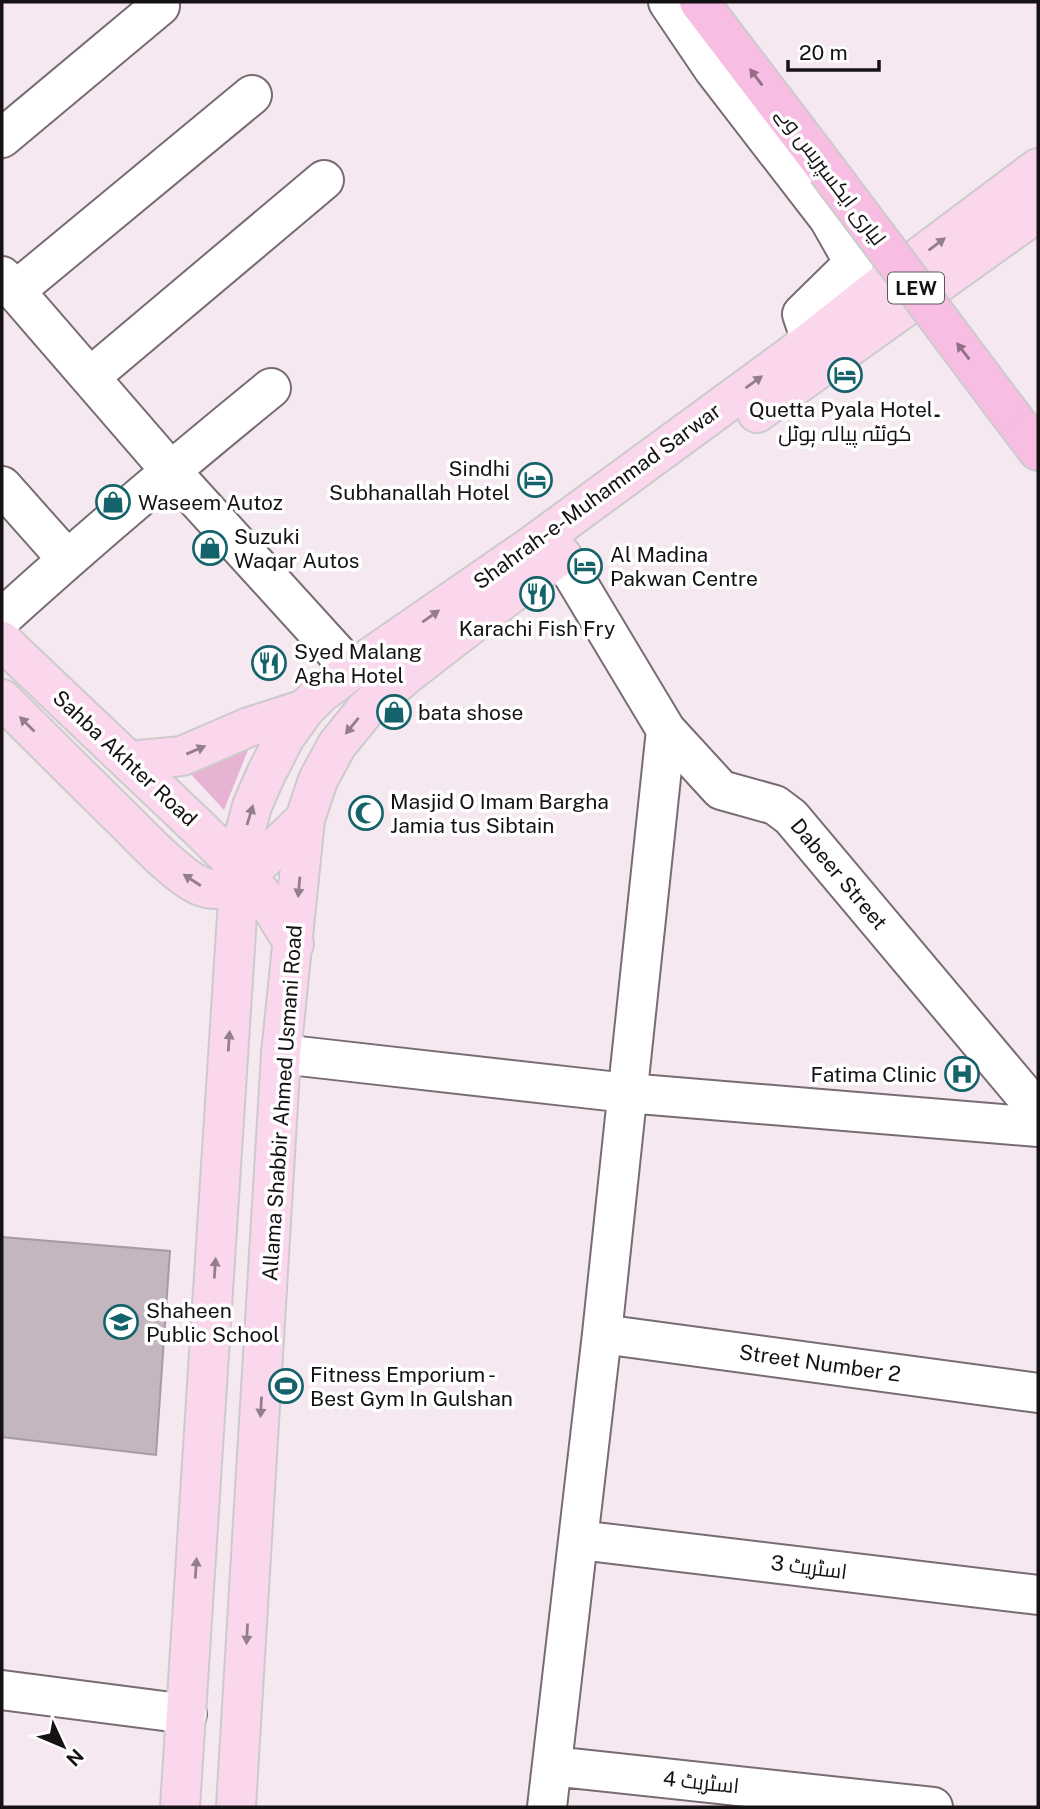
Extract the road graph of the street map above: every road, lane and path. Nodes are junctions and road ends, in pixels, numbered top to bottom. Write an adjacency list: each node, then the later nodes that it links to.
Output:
1 (668, 2): 11 (street)
2 (699, 2): 14 (highway, لیاری ایکسپریس وے / LEW, one-way to 2, bridge)
3 (160, 6): 5 (street)
4 (252, 95): 9 (street)
5 (2, 138)
6 (1038, 168): 10 (main road, Shahrah-e-Muhammad Sarwar, one-way to 6)
7 (324, 180): 12 (street)
8 (1038, 212): 10 (main road, Shahrah-e-Muhammad Sarwar)
9 (9, 283): 12 (street)
10 (888, 300): 11 (main road, Shahrah-e-Muhammad Sarwar); 17 (main road, Shahrah-e-Muhammad Sarwar)
11 (811, 341): 21 (main road, Shahrah-e-Muhammad Sarwar, one-way to 11)
12 (90, 377): 15 (street)
13 (271, 388): 15 (street)
14 (1038, 451)
15 (170, 470): 18 (street); 21 (street)
16 (2, 486): 18 (street)
17 (561, 555): 24 (street, Dabeer Street); 26 (main road, Shahrah-e-Muhammad Sarwar, one-way to 26)
18 (67, 559): 19 (street)
19 (2, 618)
20 (2, 640): 25 (main road, Sahba Akhter Road)
21 (352, 670): 23 (main road, Shahrah-e-Muhammad Sarwar)
22 (2, 699): 27 (main road, Sahba Akhter Road, one-way to 22)
23 (305, 709): 25 (main road, one-way to 23); 27 (main road, Shahrah-e-Muhammad Sarwar, one-way to 23)
24 (666, 730): 30 (street); 31 (street, Dabeer Street)
25 (129, 761): 27 (main road, Sahba Akhter Road)
26 (305, 819): 27 (main road); 28 (main road, Allama Shabbir Ahmed Usmani Road, one-way to 28)
27 (242, 875): 28 (main road, Sahba Akhter Road); 38 (main road, one-way to 27)
28 (294, 944): 29 (main road, Allama Shabbir Ahmed Usmani Road)
29 (281, 1054): 30 (street); 41 (main road, Allama Shabbir Ahmed Usmani Road, one-way to 41)
30 (627, 1093): 32 (street); 33 (street)
31 (1038, 1111)
32 (1038, 1127)
33 (602, 1334): 34 (street, Street Number 2); 35 (street)
34 (1038, 1393)
35 (579, 1540): 36 (street, اسٹریٹ 3); 39 (street)
36 (1038, 1595)
37 (2, 1690): 38 (street)
38 (187, 1714): 40 (main road)
39 (552, 1766): 42 (street); 43 (street, اسٹریٹ 4)
40 (180, 1807)
41 (236, 1807)
42 (547, 1807)
43 (933, 1807)

